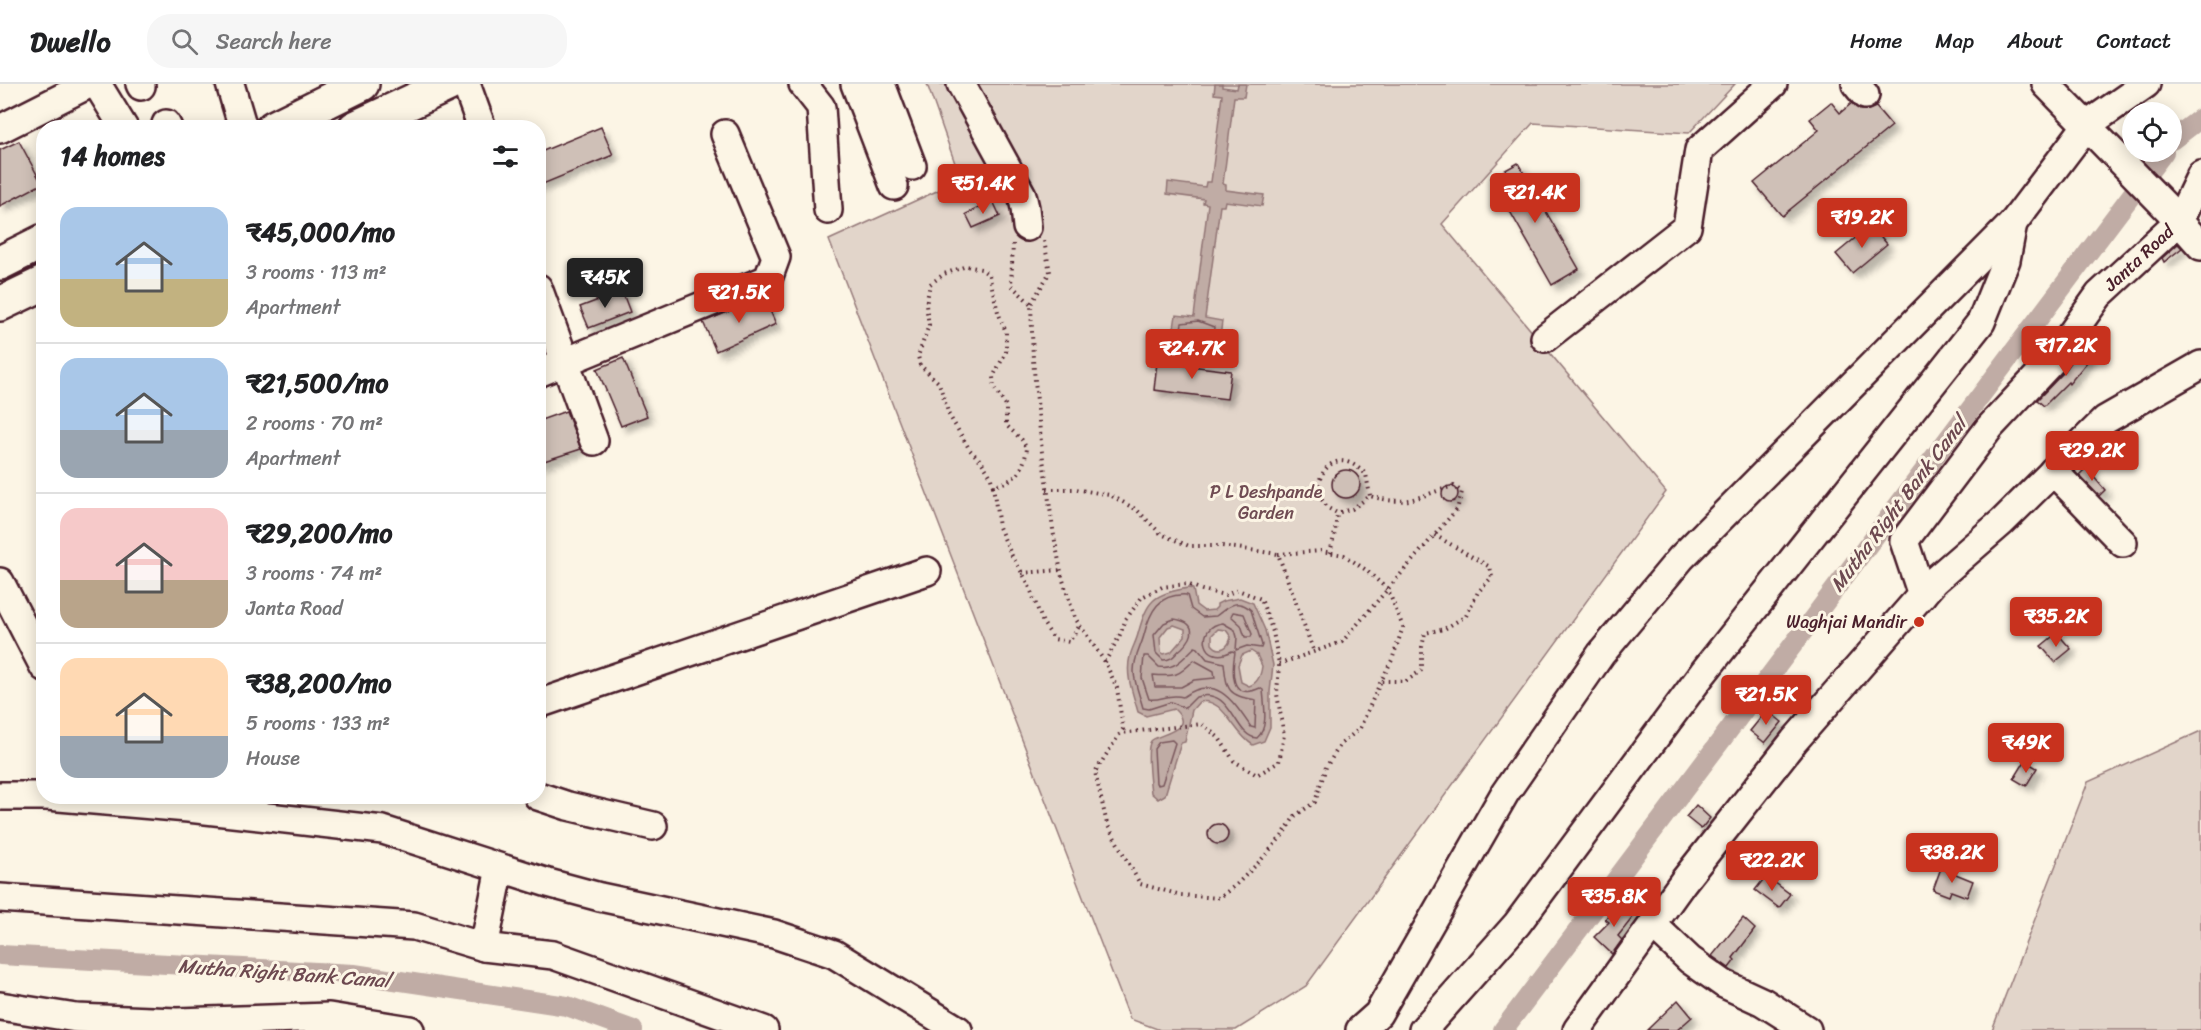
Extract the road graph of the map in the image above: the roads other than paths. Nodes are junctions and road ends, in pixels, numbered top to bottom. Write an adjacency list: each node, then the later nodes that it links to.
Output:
1 (97, 84): 15 (street)
2 (230, 84): 16 (street)
3 (250, 84): 17 (street)
4 (362, 84): 18 (main road)
5 (449, 84): 19 (main road)
6 (466, 84): 20 (street)
7 (803, 84): 27 (street)
8 (855, 84): 26 (street)
9 (881, 84): 24 (street)
10 (961, 84): 30 (street)
11 (1773, 84): 37 (street)
12 (2046, 84): 22 (street, Janta Road)
13 (2146, 84): 22 (street)
14 (73, 88): 21 (street)
15 (119, 120)
16 (241, 120)
17 (255, 120)
18 (289, 120)
19 (372, 120)
20 (479, 120)
21 (0, 129)
22 (2093, 131): 28 (street, Janta Road); 29 (street)
23 (725, 134): 38 (street)
24 (912, 165)
25 (2201, 176): 28 (street)
26 (894, 186)
27 (828, 210)
28 (2173, 215): 32 (street); 46 (street, Janta Road)
29 (2013, 223): 63 (street); 64 (street)
30 (1027, 227)
31 (36, 245): 33 (main road)
32 (2201, 246)
33 (0, 263)
34 (36, 286): 35 (main road)
35 (0, 304)
36 (546, 310): 38 (street)
37 (1545, 338)
38 (565, 362): 40 (street); 41 (street)
39 (2201, 365): 42 (street)
40 (546, 370)
41 (594, 441)
42 (2053, 471): 43 (street); 46 (street)
43 (2122, 543)
44 (927, 571): 48 (street)
45 (0, 582): 47 (street)
46 (1922, 595): 56 (street)
47 (36, 652)
48 (546, 701)
49 (0, 796): 50 (street)
50 (36, 796)
51 (546, 799): 53 (street)
52 (140, 804): 54 (street)
53 (653, 826)
54 (500, 868): 57 (street); 62 (street)
55 (0, 898): 57 (street)
56 (1653, 925): 65 (street); 66 (street)
57 (484, 947): 61 (street)
58 (0, 1006): 59 (street)
59 (132, 1025): 60 (street)
60 (410, 1030)
61 (764, 1030)
62 (958, 1030)
63 (1360, 1030)
64 (1423, 1030)
65 (1577, 1030)
66 (1807, 1030)

